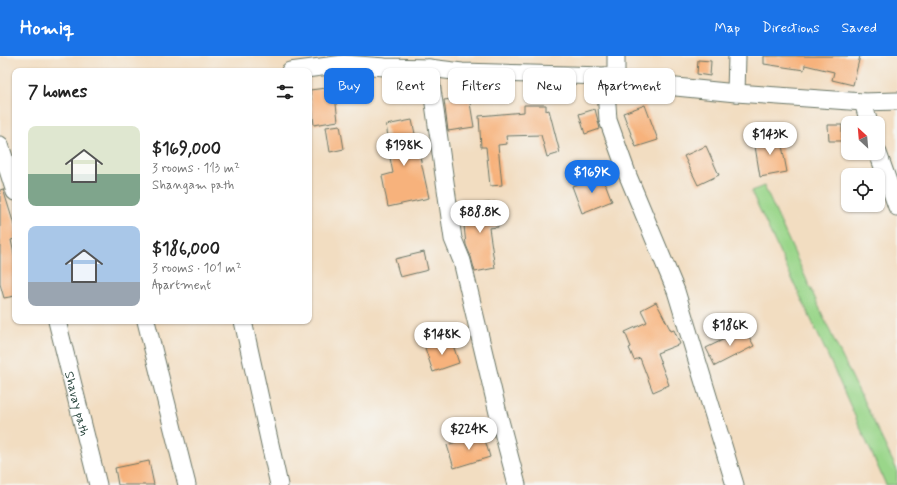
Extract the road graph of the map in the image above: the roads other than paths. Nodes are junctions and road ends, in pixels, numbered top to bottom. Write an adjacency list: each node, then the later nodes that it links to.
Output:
1 (616, 56): 6 (street)
2 (737, 56): 10 (street)
3 (385, 62): 4 (street); 5 (street)
4 (312, 68)
5 (429, 68)
6 (613, 68)
7 (440, 69): 8 (street)
8 (584, 77)
9 (675, 86): 10 (street)
10 (736, 93): 12 (street)
11 (897, 101): 12 (street)
12 (863, 102): 15 (street)
13 (434, 104): 27 (street)
14 (609, 104): 28 (street)
15 (867, 116)
16 (12, 142): 17 (street)
17 (0, 145): 19 (street)
18 (880, 160): 20 (street)
19 (12, 183)
20 (897, 207)
21 (58, 324): 24 (street, Shavay path)
22 (147, 324): 25 (street)
23 (245, 324): 26 (street)
24 (98, 485)
25 (187, 485)
26 (279, 485)
27 (517, 485)
28 (735, 485)

